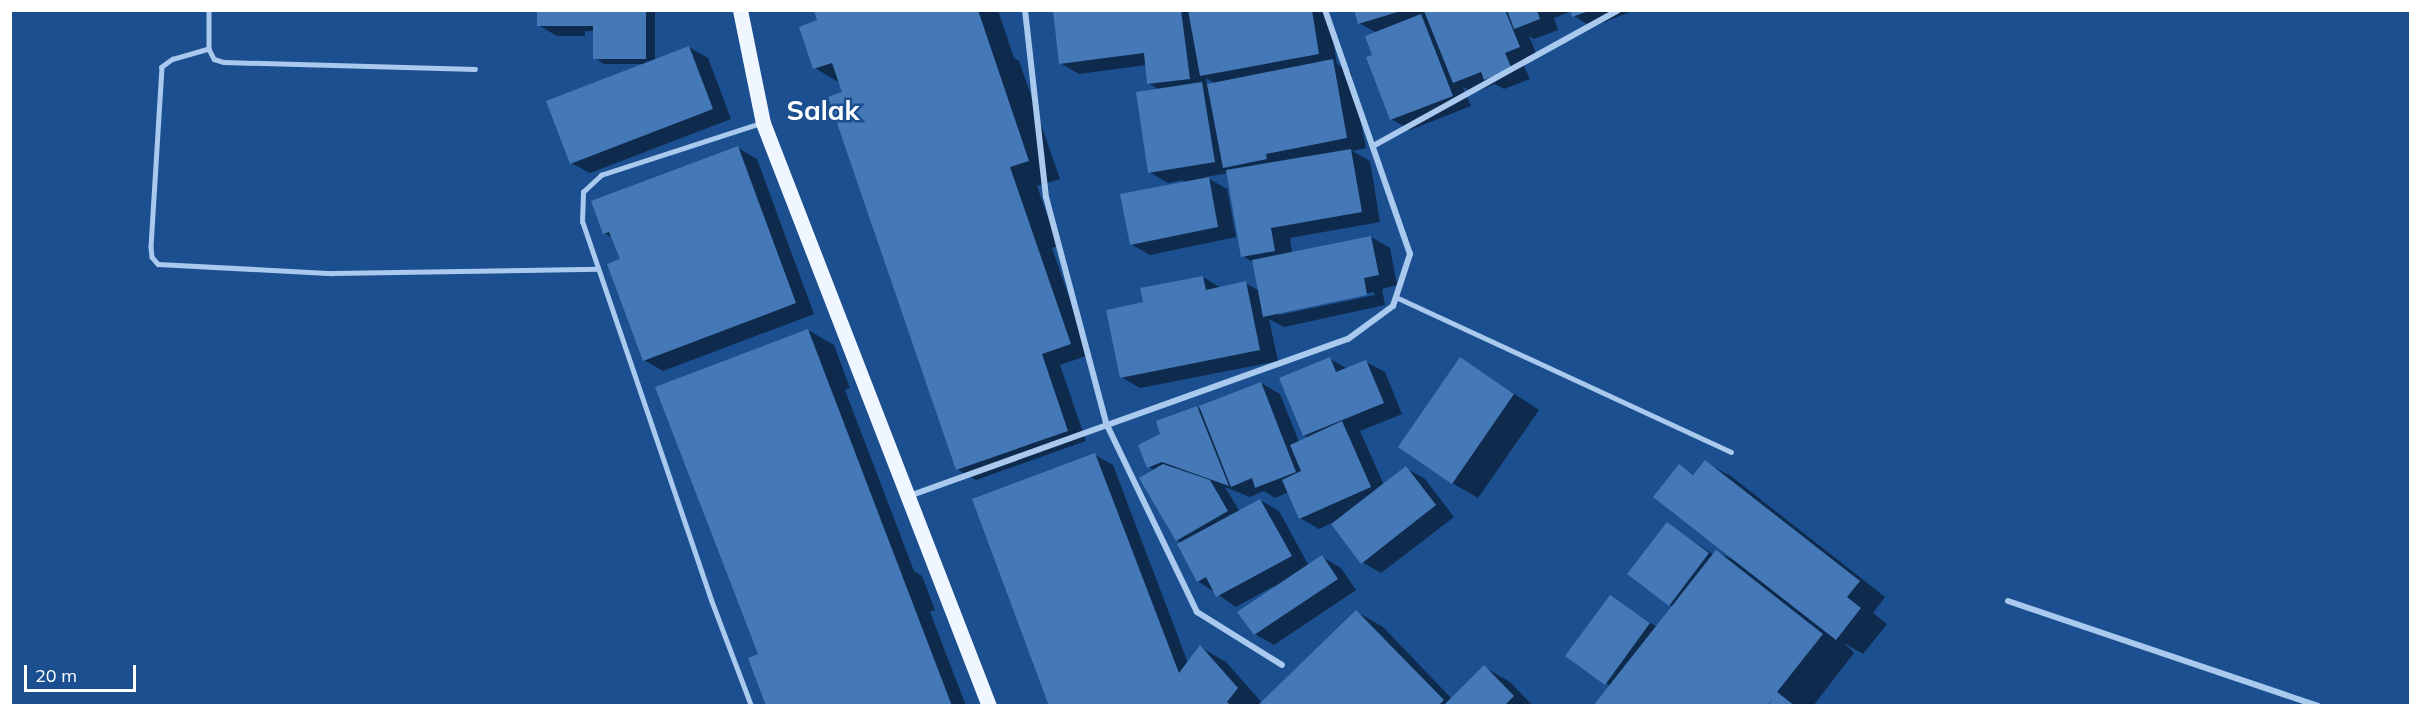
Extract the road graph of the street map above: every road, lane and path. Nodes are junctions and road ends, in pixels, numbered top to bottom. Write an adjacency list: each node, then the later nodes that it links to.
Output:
1 (209, 10): 6 (lane)
2 (740, 10): 8 (main road)
3 (1025, 10): 12 (street)
4 (1325, 10): 9 (street)
5 (1618, 10): 9 (street)
6 (209, 49): 7 (lane); 10 (lane)
7 (475, 69)
8 (763, 123): 10 (lane); 14 (main road)
9 (1373, 147): 11 (street)
10 (598, 269): 17 (lane)
11 (1396, 297): 12 (street); 13 (lane)
12 (1106, 423): 14 (street); 16 (street)
13 (1731, 452)
14 (908, 496): 18 (main road)
15 (2008, 601): 19 (street)
16 (1282, 665)
17 (751, 705)
18 (989, 705)
19 (2319, 705)

